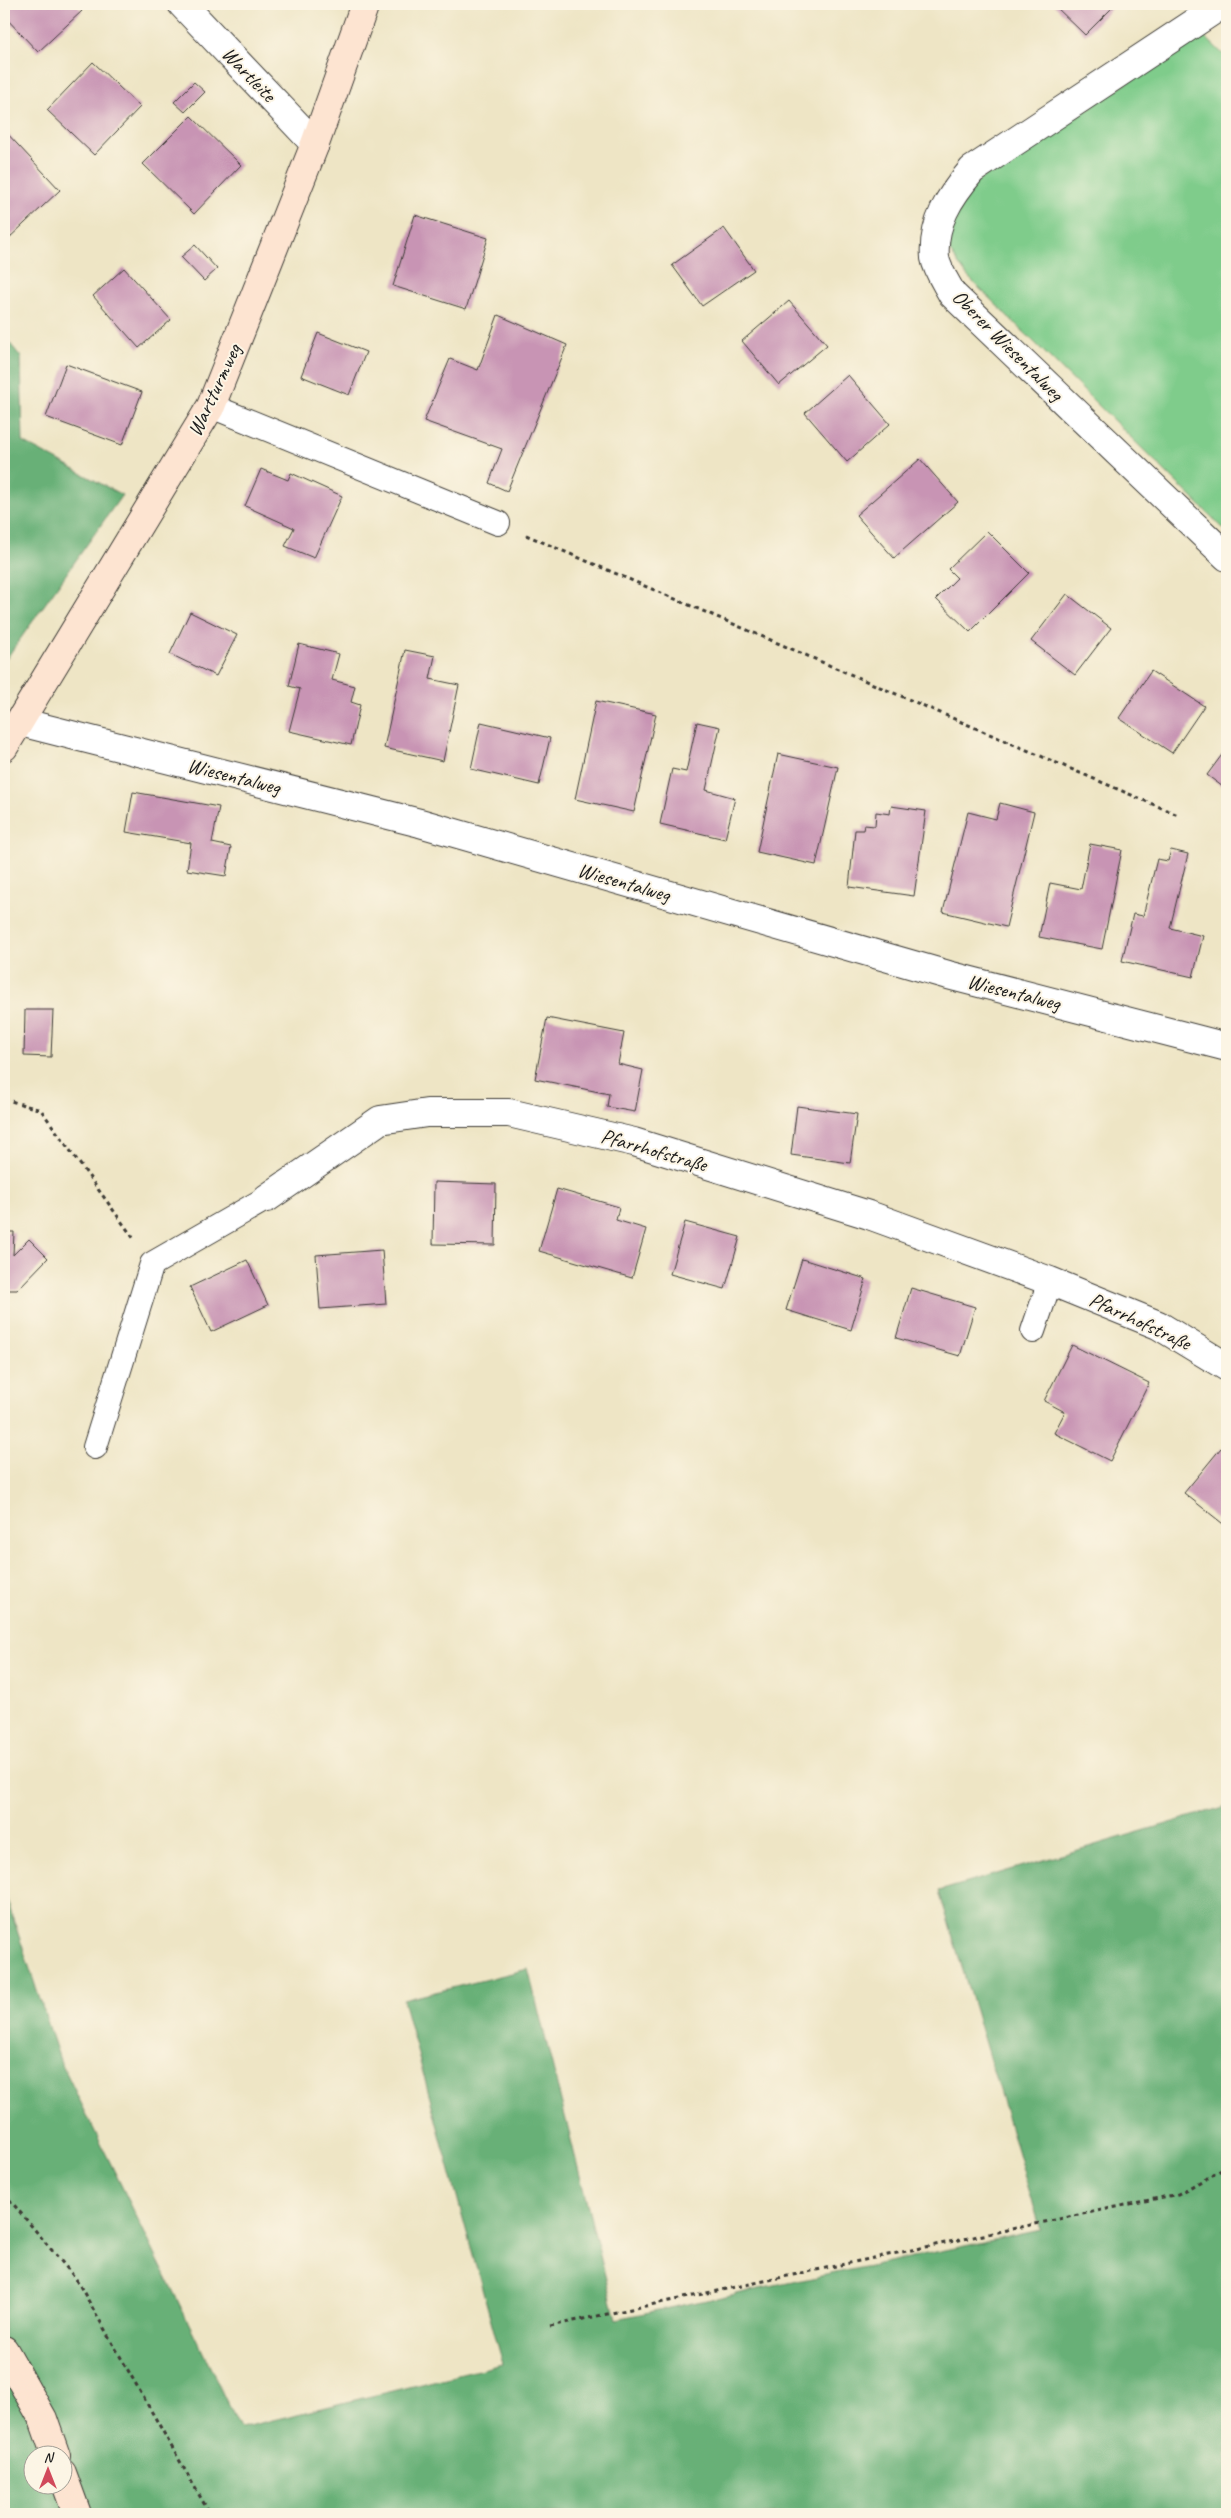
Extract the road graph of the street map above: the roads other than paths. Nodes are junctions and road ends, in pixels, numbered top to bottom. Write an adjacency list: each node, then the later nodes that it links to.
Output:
1 (182, 4): 4 (street, Wartleite)
2 (365, 4): 4 (street, Wartturmweg)
3 (1223, 4): 7 (street, Oberer Wiesentalweg)
4 (316, 144): 5 (street, Wartturmweg)
5 (211, 406): 6 (lane); 8 (street, Wartturmweg)
6 (498, 523)
7 (1227, 557)
8 (20, 722): 9 (street, Wartturmweg); 10 (street, Wiesentalweg)
9 (4, 747)
10 (1227, 1047)
11 (267, 1198): 12 (street, Pfarrhofstraße); 15 (lane)
12 (1050, 1281): 13 (lane); 14 (street, Pfarrhofstraße)
13 (1033, 1330)
14 (1227, 1367)
15 (96, 1447)
16 (4, 2350): 17 (street)
17 (52, 2446)
18 (70, 2496): 19 (street)
19 (77, 2514)

